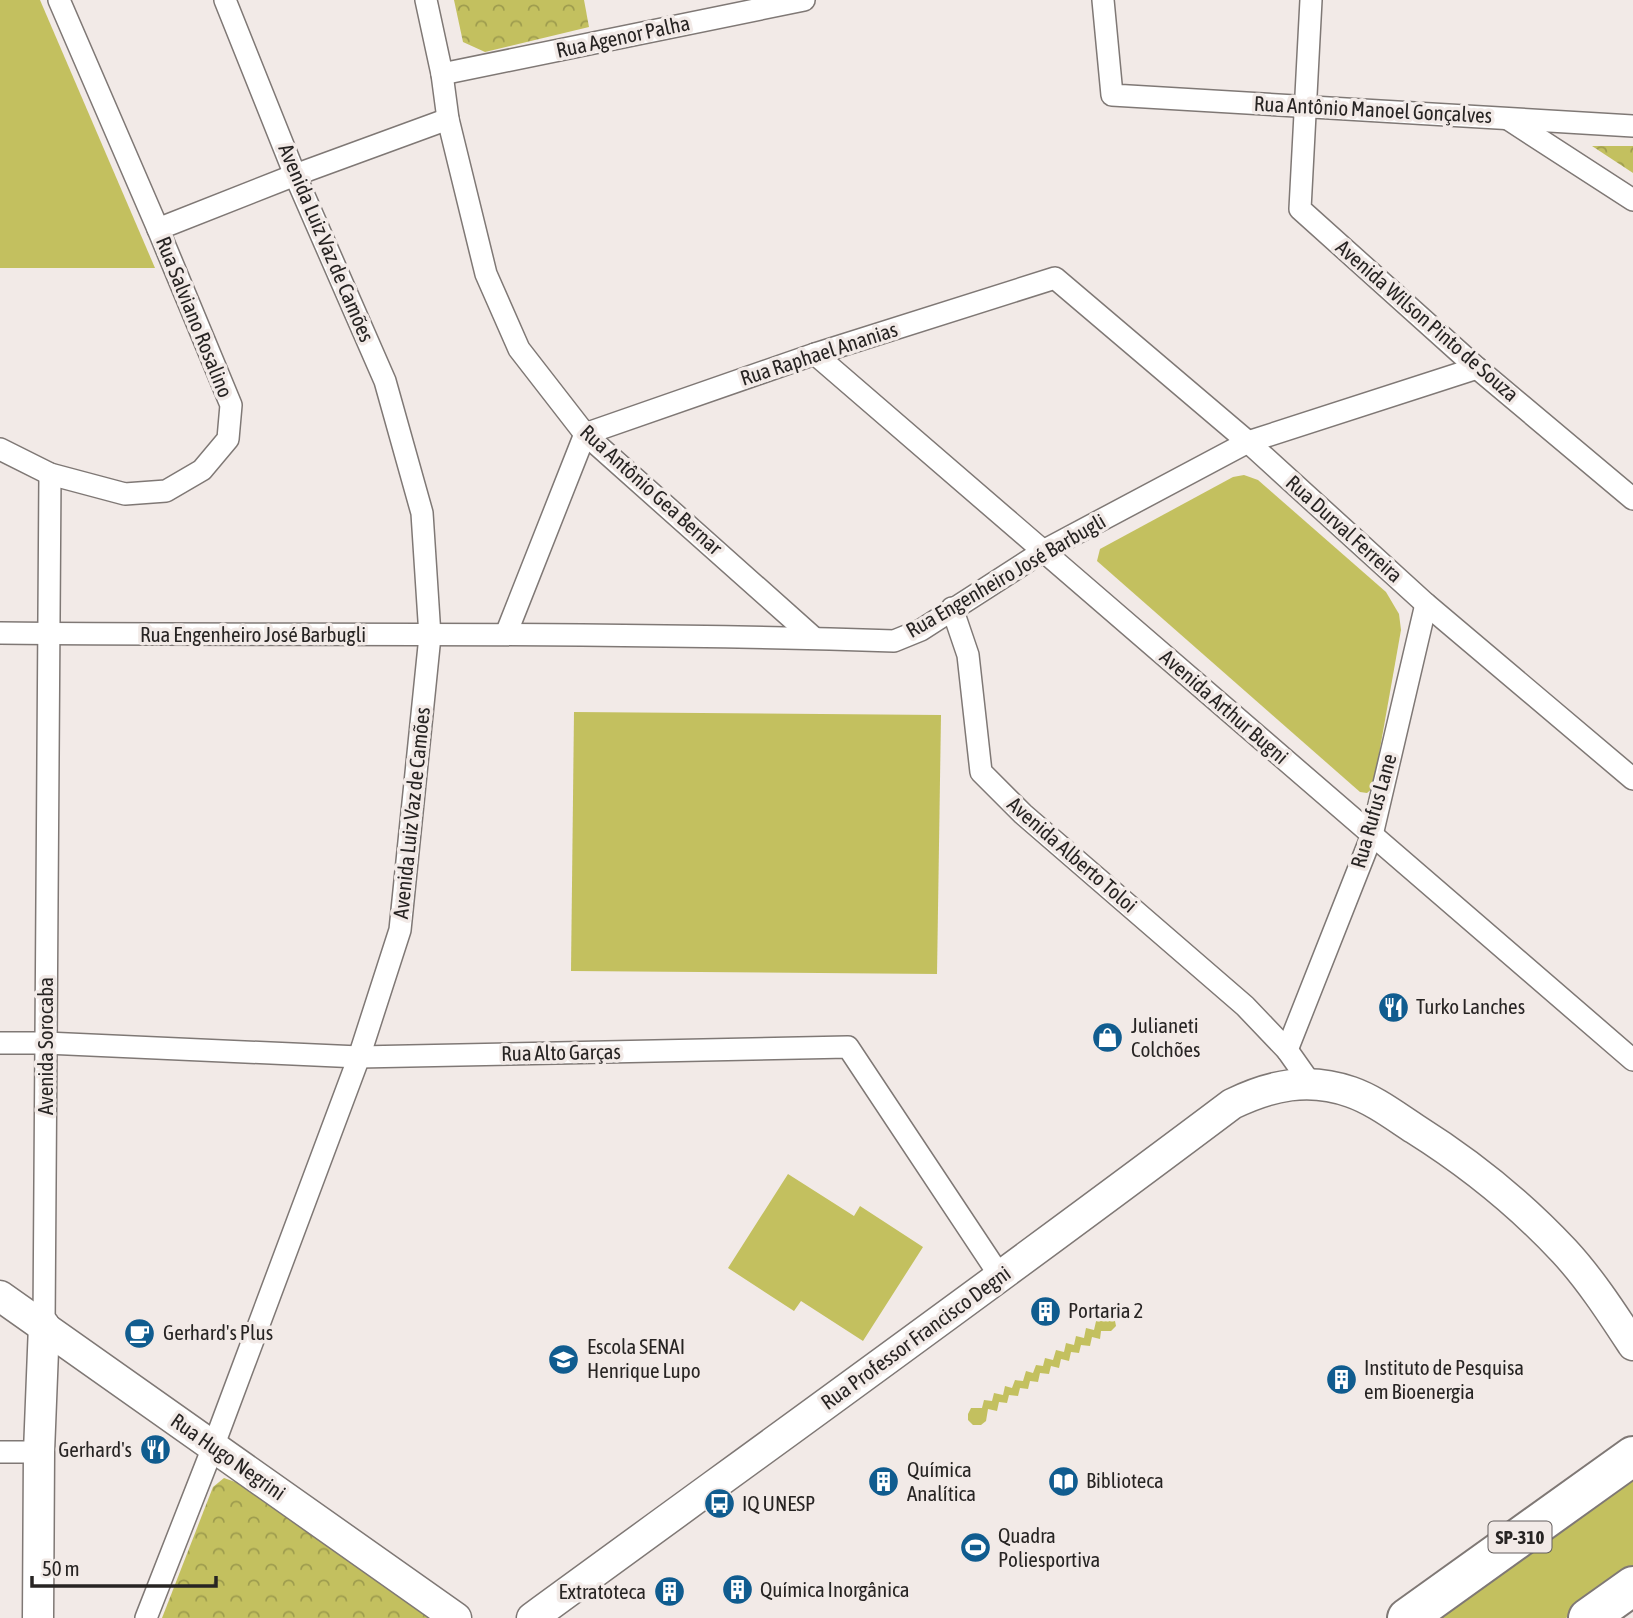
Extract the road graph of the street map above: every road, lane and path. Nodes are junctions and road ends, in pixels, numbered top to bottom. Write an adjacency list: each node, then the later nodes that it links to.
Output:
1 (59, 0): 14 (street, Rua Salviano Rosalino)
2 (225, 0): 12 (street, Avenida Luiz Vaz de Camões)
3 (426, 0): 7 (street, Rua Antônio Gea Bernar)
4 (804, 0): 7 (street, Rua Agenor Palha)
5 (1102, 0): 8 (street, Rua Antônio Manoel Gonçalves)
6 (1311, 0): 8 (street)
7 (442, 74): 10 (street, Rua Antônio Gea Bernar)
8 (1305, 107): 9 (street, Rua Antônio Manoel Gonçalves); 17 (street, Avenida Wilson Pinto de Souza)
9 (1506, 118): 11 (street, Rua Antônio Manoel Gonçalves); 13 (street)
10 (449, 119): 12 (street); 18 (street, Rua Antônio Gea Bernar)
11 (1633, 126)
12 (295, 175): 14 (street); 29 (street, Avenida Luiz Vaz de Camões)
13 (1633, 200)
14 (158, 229): 21 (street, Rua Salviano Rosalino)
15 (1055, 278): 16 (street, Rua Raphael Ananias); 19 (street, Rua Durval Ferreira)
16 (815, 354): 18 (street, Rua Raphael Ananias); 23 (street, Avenida Arthur Bugni)
17 (1477, 368): 19 (street, Rua Engenheiro José Barbugli); 22 (street, Avenida Wilson Pinto de Souza)
18 (585, 434): 28 (street); 30 (street, Rua Antônio Gea Bernar)
19 (1248, 442): 23 (street, Rua Engenheiro José Barbugli); 24 (street, Rua Durval Ferreira)
20 (0, 449): 21 (street, Rua Salviano Rosalino)
21 (50, 474): 27 (street, Avenida Sorocaba)
22 (1633, 499)
23 (1045, 550): 25 (street, Rua Engenheiro José Barbugli); 32 (street, Avenida Arthur Bugni)
24 (1426, 604): 31 (street, Rua Durval Ferreira); 32 (street, Rua Rufus Lane)
25 (952, 608): 30 (street, Rua Engenheiro José Barbugli); 35 (street, Avenida Alberto Toloi)
26 (0, 633): 27 (street, Rua Engenheiro José Barbugli)
27 (50, 634): 29 (street, Rua Engenheiro José Barbugli); 34 (street, Avenida Sorocaba)
28 (506, 634): 29 (street, Rua Engenheiro José Barbugli); 30 (street, Rua Engenheiro José Barbugli)
29 (430, 636): 36 (street, Avenida Luiz Vaz de Camões)
30 (814, 638)
31 (1633, 779)
32 (1371, 835): 35 (street, Rua Rufus Lane); 37 (street, Avenida Arthur Bugni)
33 (0, 1043): 34 (street, Rua Alto Garças)
34 (46, 1043): 36 (street, Rua Alto Garças); 41 (street, Avenida Sorocaba)
35 (1287, 1050): 38 (street, Avenida Alberto Toloi)
36 (359, 1057): 39 (street, Rua Alto Garças); 45 (street, Avenida Luiz Vaz de Camões)
37 (1633, 1060)
38 (1311, 1084): 39 (main road, Rua Professor Francisco Degni); 42 (main road)
39 (1000, 1276): 53 (main road, Rua Professor Francisco Degni)
40 (0, 1296): 41 (main road, Rua Hugo Negrini)
41 (44, 1325): 43 (main road, Rua Hugo Negrini); 44 (main road, Avenida Sorocaba)
42 (1633, 1345)
43 (89, 1357): 44 (main road); 45 (main road, Rua Hugo Negrini)
44 (42, 1378): 47 (main road, Avenida Sorocaba)
45 (213, 1447): 51 (street, Avenida Luiz Vaz de Camões); 52 (main road, Rua Hugo Negrini)
46 (0, 1452): 47 (street)
47 (39, 1452): 50 (main road, Avenida Sorocaba)
48 (1633, 1456): 54 (highway, SP-310)
49 (1633, 1586): 55 (highway)
50 (38, 1618)
51 (146, 1618)
52 (456, 1618)
53 (532, 1618)
54 (1407, 1618)
55 (1588, 1618)

